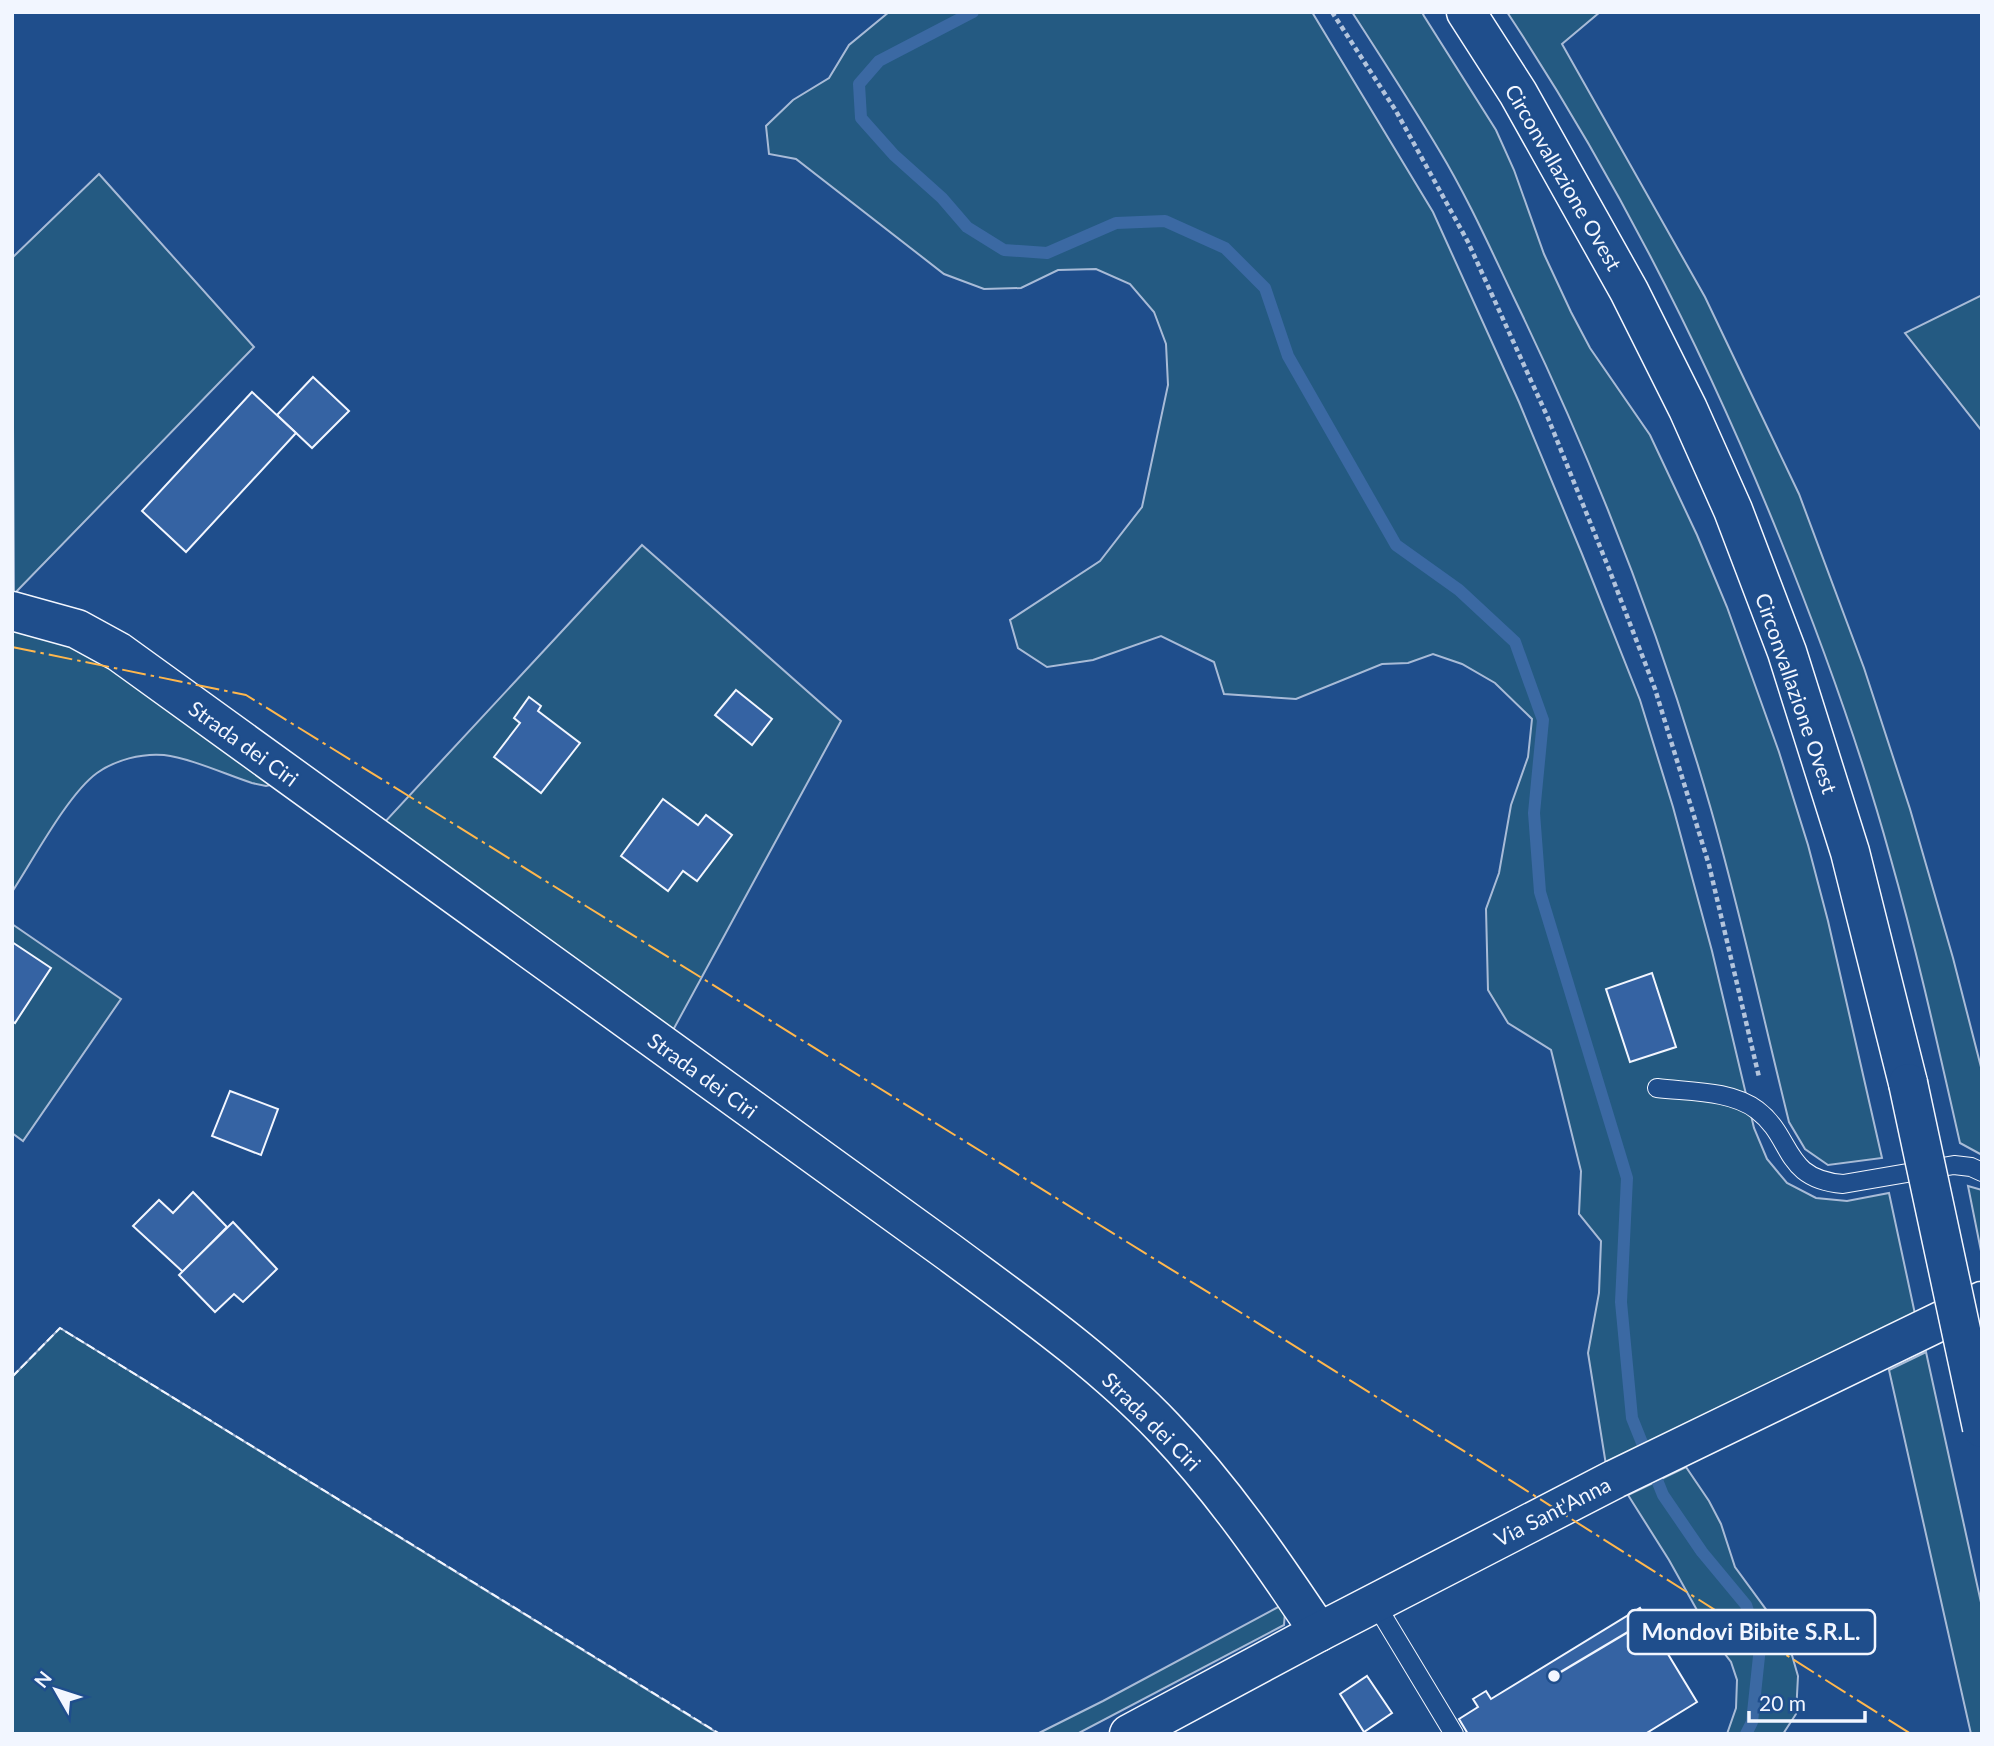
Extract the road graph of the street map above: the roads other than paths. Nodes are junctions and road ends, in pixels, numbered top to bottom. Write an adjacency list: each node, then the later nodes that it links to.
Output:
1 (1466, 12): 6 (main road, Circonvallazione Ovest, bridge)
2 (12, 611): 8 (main road, Strada dei Ciri)
3 (1657, 1088): 4 (lane)
4 (1982, 1172)
5 (1982, 1301): 7 (main road, Via Sant'Anna)
6 (1982, 1428)
7 (1375, 1603): 8 (main road, Via Sant'Anna); 10 (lane)
8 (1319, 1632): 9 (main road, Via Sant'Anna)
9 (1129, 1734)
10 (1454, 1734)

